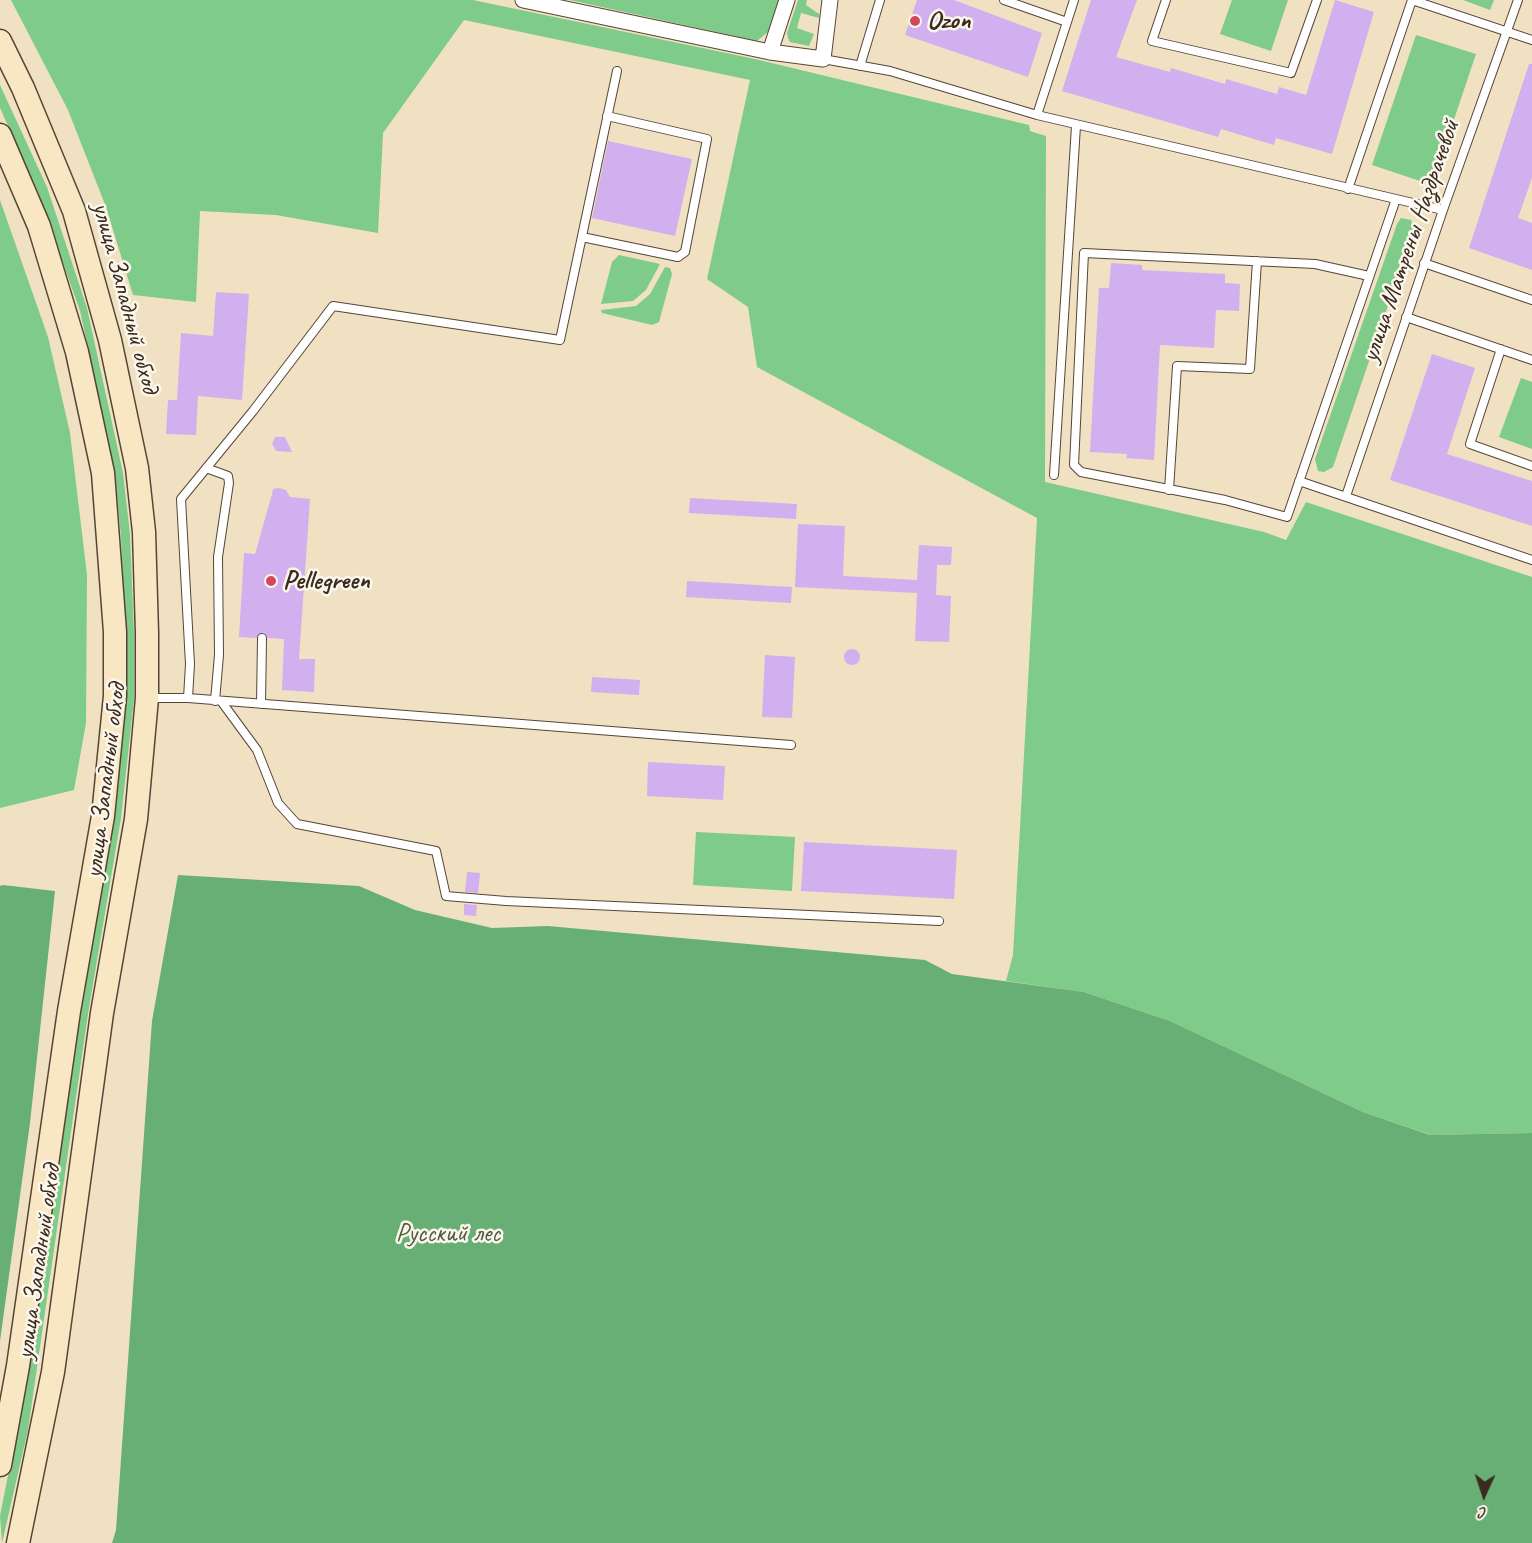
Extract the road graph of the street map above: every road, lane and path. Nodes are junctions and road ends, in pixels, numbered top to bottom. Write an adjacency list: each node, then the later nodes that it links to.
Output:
1 (523, 0): 15 (street)
2 (788, 0): 15 (street)
3 (830, 0): 16 (street)
4 (880, 0): 17 (lane)
5 (1004, 0): 11 (lane)
6 (1074, 0): 11 (lane)
7 (1166, 0): 8 (lane)
8 (1317, 0)
9 (1412, 0): 12 (lane); 23 (lane)
10 (1518, 0): 12 (lane, улица Матрены Наздрачевой)
11 (1067, 22): 19 (lane)
12 (1507, 31): 13 (lane); 25 (lane, улица Матрены Наздрачевой)
13 (1532, 40)
14 (0, 41): 42 (main road, улица Западный обход)
15 (770, 52): 16 (street)
16 (823, 59): 17 (lane)
17 (860, 66): 19 (lane)
18 (617, 71): 20 (lane)
19 (1037, 115): 21 (lane)
20 (607, 116): 26 (lane); 26 (lane)
21 (1076, 126): 23 (lane); 36 (lane)
22 (0, 135): 48 (main road, улица Западный обход)
23 (1348, 189): 24 (lane)
24 (1396, 199): 25 (lane); 29 (lane)
25 (1443, 210): 28 (lane, улица Матрены Наздрачевой)
26 (582, 237): 35 (lane)
27 (1257, 261): 29 (lane); 38 (lane); 38 (lane)
28 (1425, 263): 30 (lane); 31 (lane, улица Матрены Наздрачевой)
29 (1369, 276): 37 (lane)
30 (1532, 300)
31 (1406, 317): 32 (lane); 39 (lane, улица Матрены Наздрачевой)
32 (1501, 349): 33 (lane); 34 (lane)
33 (1532, 360)
34 (1532, 466)
35 (206, 468): 43 (lane); 44 (lane)
36 (1054, 475)
37 (1299, 481): 38 (lane); 39 (lane)
38 (1169, 490)
39 (1346, 496): 40 (lane)
40 (1532, 560)
41 (262, 638): 45 (lane)
42 (147, 698): 43 (lane); 49 (main road, улица Западный обход)
43 (188, 698): 44 (lane)
44 (218, 701): 45 (lane); 47 (lane)
45 (261, 704): 46 (lane)
46 (791, 745)
47 (939, 921)
48 (0, 1465)
49 (18, 1543)

